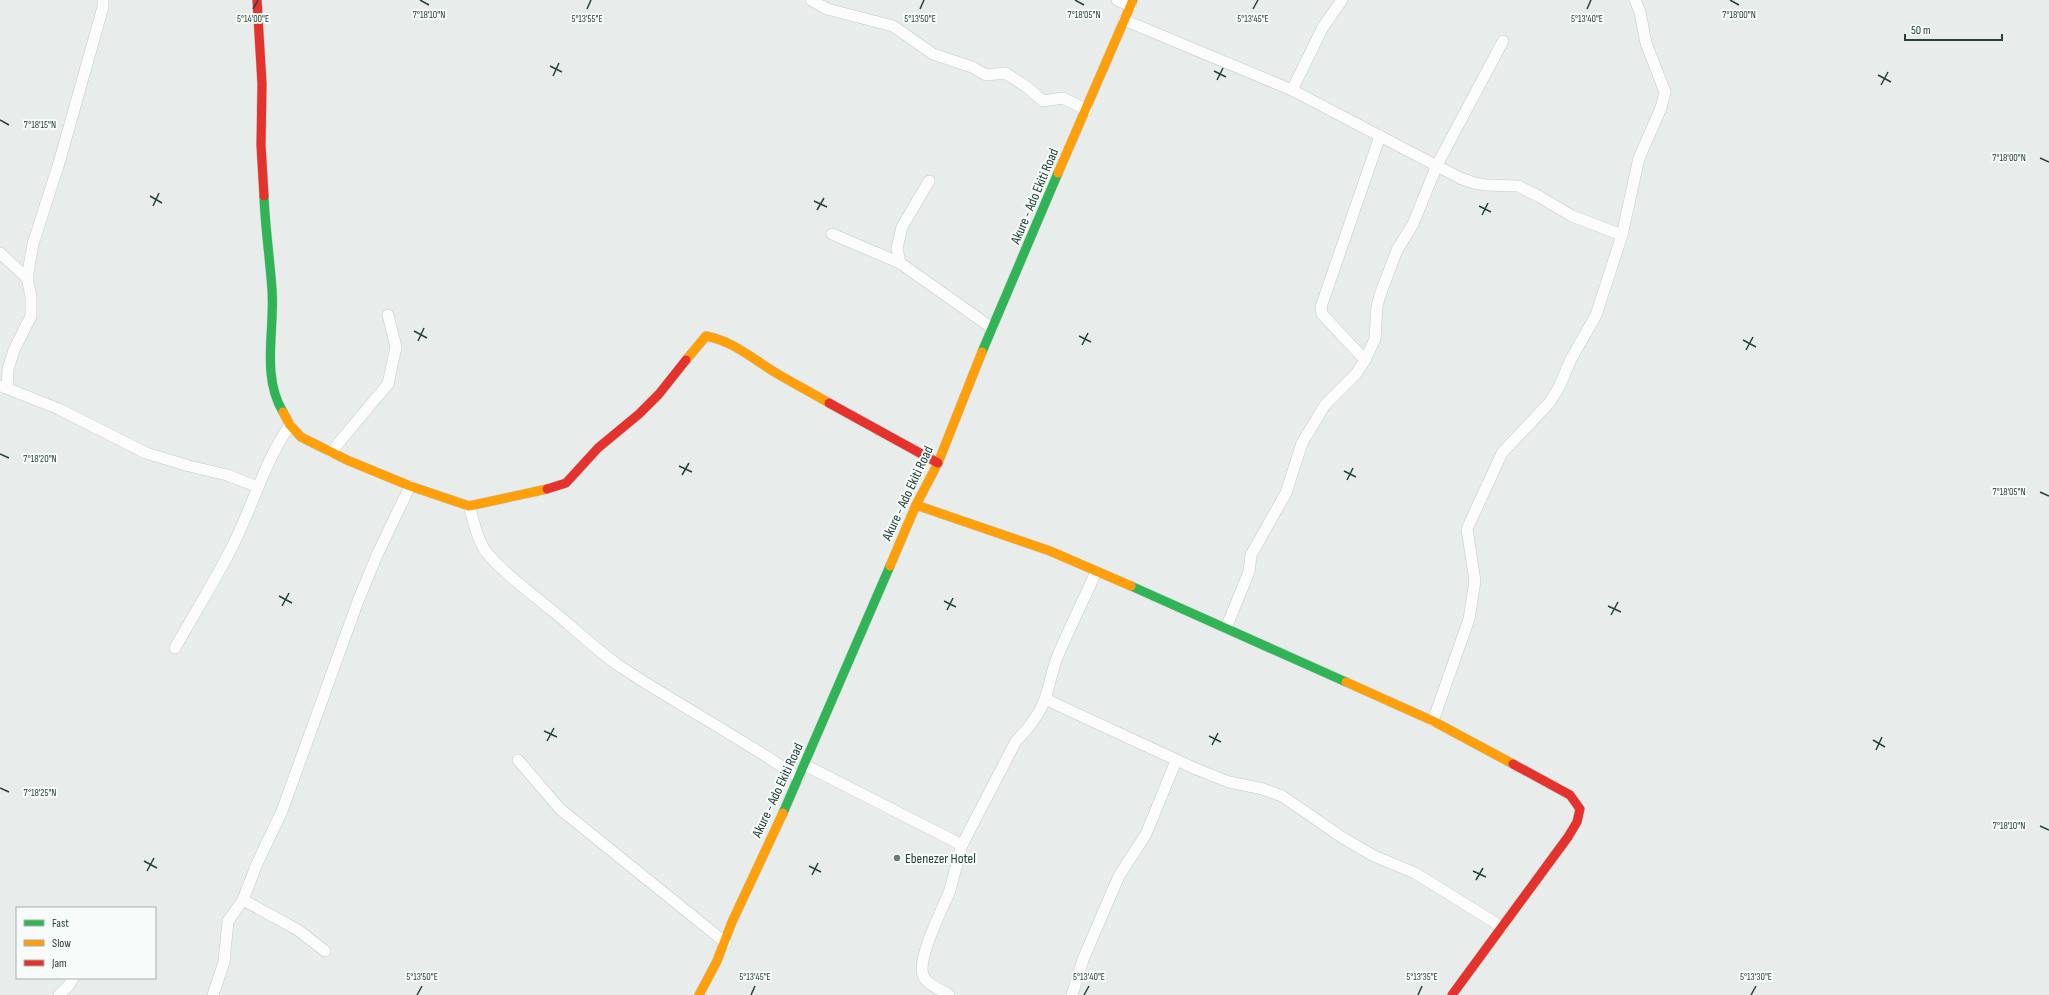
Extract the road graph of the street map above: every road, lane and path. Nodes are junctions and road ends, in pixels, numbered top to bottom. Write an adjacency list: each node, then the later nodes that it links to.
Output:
1 (103, 0): 19 (street)
2 (257, 0): 24 (street)
3 (811, 0): 11 (street)
4 (1117, 0): 7 (street)
5 (1342, 0): 10 (street)
6 (1634, 0): 16 (street)
7 (1132, 3): 8 (street, Akure - Ado Ekiti Road)
8 (1124, 20): 10 (street); 11 (street, Akure - Ado Ekiti Road)
9 (1503, 41): 13 (street)
10 (1292, 90): 12 (street)
11 (1087, 110): 21 (street, Akure - Ado Ekiti Road)
12 (1380, 136): 13 (street); 22 (street)
13 (1437, 165): 16 (street); 22 (street)
14 (929, 181): 18 (street)
15 (832, 234): 18 (street)
16 (1622, 235): 35 (street)
17 (0, 253): 19 (street)
18 (900, 263): 21 (street)
19 (27, 278): 23 (street)
20 (388, 315): 25 (street)
21 (992, 328): 26 (street, Akure - Ado Ekiti Road)
22 (1365, 360): 32 (street)
23 (4, 386): 28 (street)
24 (290, 425): 25 (street); 28 (street)
25 (331, 452): 27 (street)
26 (938, 463): 29 (street, Akure - Ado Ekiti Road); 30 (street)
27 (410, 486): 30 (street); 41 (street)
28 (258, 487): 33 (street)
29 (916, 505): 31 (street); 38 (street, Akure - Ado Ekiti Road)
30 (469, 506): 39 (street)
31 (1096, 572): 32 (street); 34 (street)
32 (1226, 628): 35 (street)
33 (175, 648)
34 (1045, 699): 37 (street); 40 (street)
35 (1433, 721): 42 (street)
36 (518, 760): 43 (street)
37 (1176, 760): 42 (street); 50 (street)
38 (805, 765): 39 (street, Akure - Ado Ekiti Road); 40 (street)
39 (799, 778): 43 (street, Akure - Ado Ekiti Road)
40 (962, 845): 49 (street)
41 (243, 900): 44 (street); 47 (street)
42 (1502, 927): 51 (street)
43 (726, 942): 48 (street, Akure - Ado Ekiti Road)
44 (325, 951)
45 (72, 979): 46 (street)
46 (59, 995)
47 (213, 995)
48 (699, 995)
49 (950, 995)
50 (1072, 995)
51 (1452, 995)

